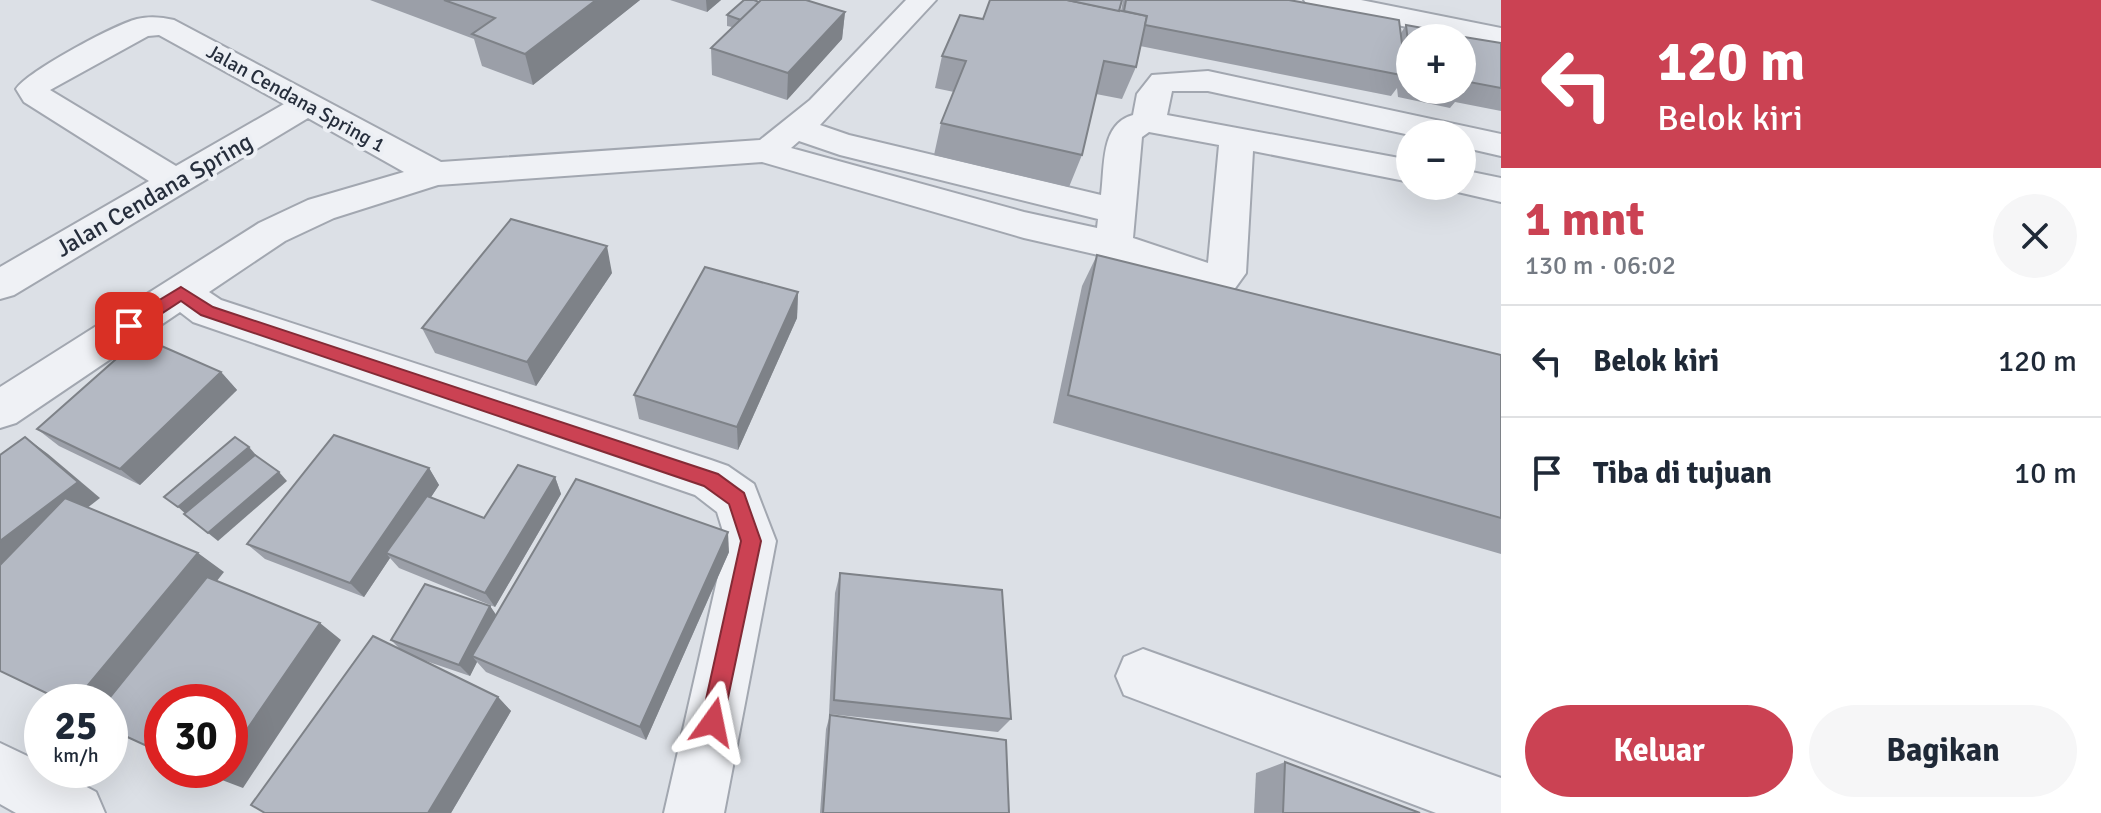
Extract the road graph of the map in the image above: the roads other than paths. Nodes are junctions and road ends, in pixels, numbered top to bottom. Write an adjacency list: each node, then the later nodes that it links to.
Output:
1 (922, 0): 7 (street)
2 (1318, 0): 3 (street)
3 (1501, 37)
4 (308, 104): 13 (street, Jalan Cendana Spring 1); 14 (street, Jalan Cendana Spring); 14 (street, Jalan Cendana Spring 1)
5 (1149, 122): 6 (street); 8 (street); 17 (street)
6 (1396, 122)
7 (797, 128): 11 (street); 17 (street)
8 (1237, 137): 12 (street); 17 (street)
9 (1476, 139): 10 (street)
10 (1501, 145)
11 (763, 151): 13 (street); 17 (street)
12 (1396, 168)
13 (436, 174): 19 (street)
14 (176, 182): 18 (street, Jalan Cendana Spring)
15 (1476, 185): 16 (street)
16 (1501, 190)
17 (1115, 228)
18 (6, 274)
19 (181, 293): 20 (street); 25 (street)
20 (0, 410)
21 (1143, 676): 23 (street)
22 (0, 772): 24 (street)
23 (1501, 808)
24 (75, 813)
25 (694, 813)

